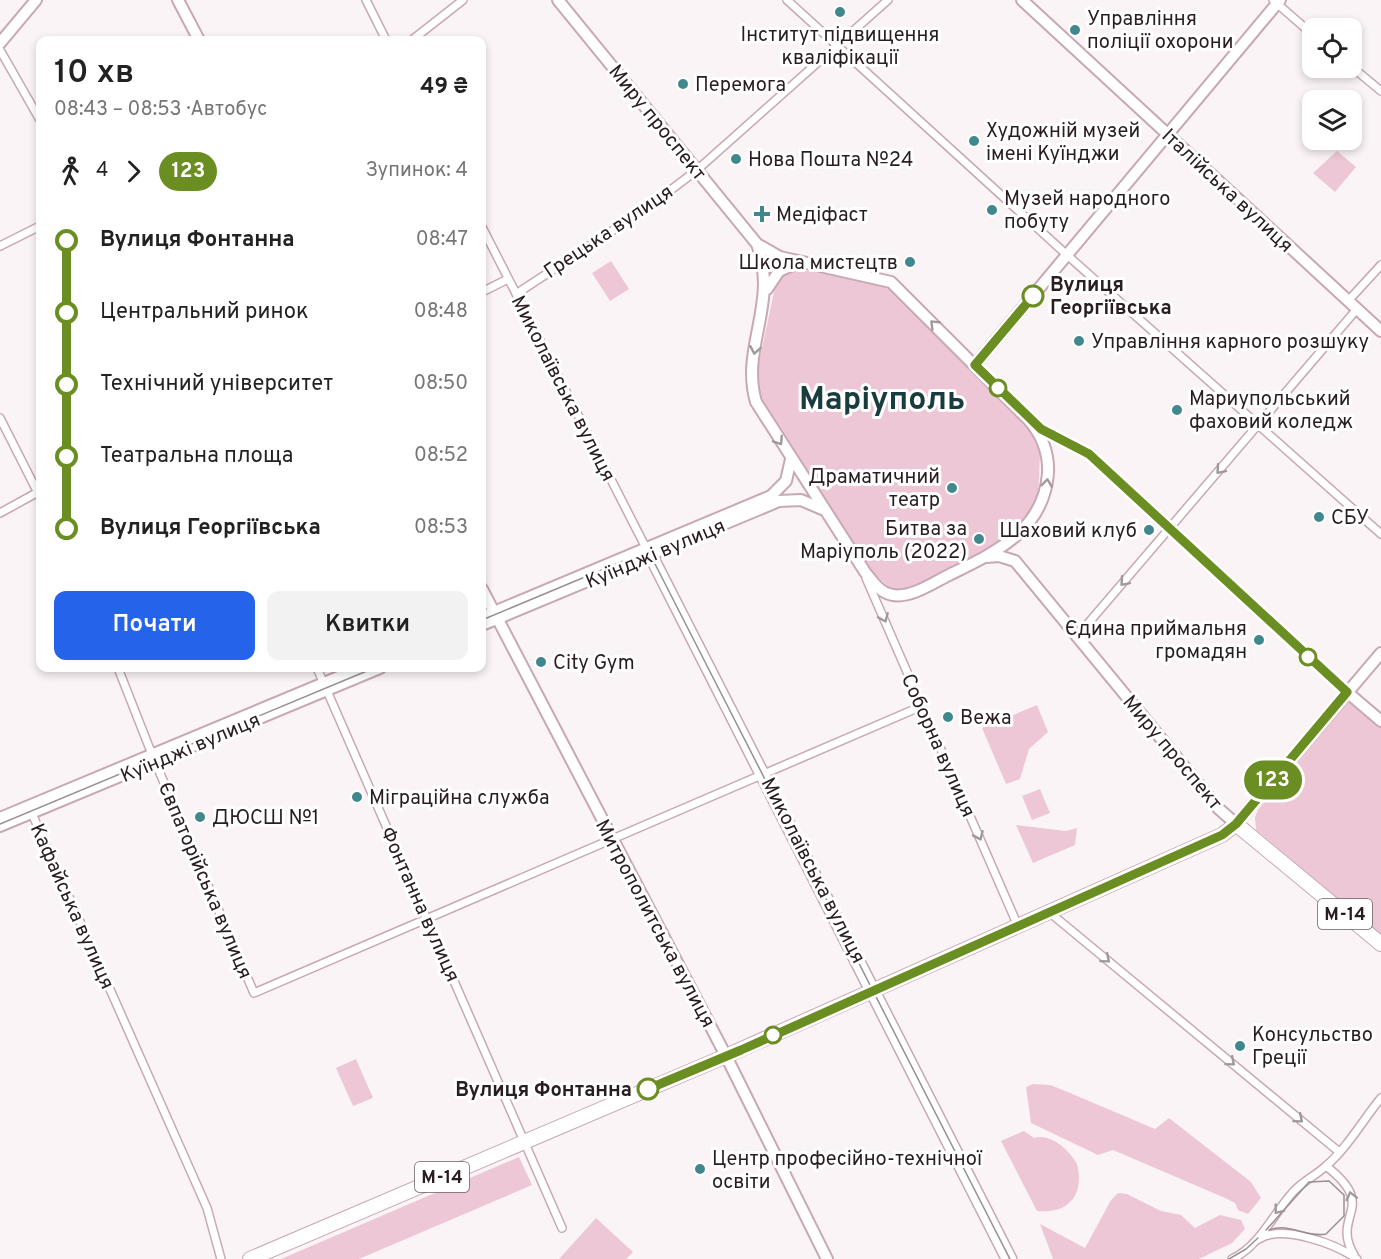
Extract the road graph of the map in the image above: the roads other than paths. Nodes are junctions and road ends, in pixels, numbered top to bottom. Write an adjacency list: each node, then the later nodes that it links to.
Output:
1 (36, 0): 11 (main road)
2 (178, 0): 12 (main road)
3 (366, 0): 13 (street)
4 (463, 0): 14 (street)
5 (558, 0): 21 (main road, Миру проспект)
6 (787, 0): 15 (street)
7 (888, 0): 15 (street, Грецька вулиця)
8 (1022, 0): 20 (main road, Італійська вулиця)
9 (1276, 1): 10 (street); 20 (main road)
10 (1302, 24)
11 (2, 36)
12 (197, 36)
13 (384, 36)
14 (417, 36)
15 (837, 45): 21 (street, Грецька вулиця); 26 (street)
16 (0, 50): 19 (street)
17 (1362, 76): 18 (street)
18 (1381, 92)
19 (36, 113)
20 (1168, 135): 26 (main road); 33 (main road, Італійська вулиця)
21 (697, 170): 24 (main road, Миру проспект); 32 (street, Грецька вулиця)
22 (36, 228): 25 (street)
23 (486, 235): 29 (street, Миколаївська вулиця)
24 (757, 244): 27 (main road, Миру проспект); 31 (main road, Миру проспект)
25 (0, 246)
26 (1067, 255): 36 (main road); 39 (street)
27 (802, 262): 31 (main road, Миру проспект); 36 (main road, Миру проспект, one-way to 27)
28 (1381, 265): 33 (street)
29 (508, 279): 30 (street); 32 (street, Миколаївська вулиця)
30 (486, 290)
31 (766, 292): 40 (main road, Миру проспект, one-way to 40)
32 (516, 294): 48 (street, Миколаївська вулиця)
33 (1348, 301): 34 (main road, Італійська вулиця)
34 (1357, 309): 35 (main road, Італійська вулиця); 39 (street)
35 (1381, 331)
36 (975, 365): 38 (main road, Миру проспект)
37 (0, 418): 41 (street)
38 (1028, 419): 45 (street); 46 (main road, Миру проспект, one-way to 38)
39 (1258, 426): 45 (street, one-way to 45); 47 (street)
40 (791, 459): 44 (main road, Миру проспект); 48 (main road, Куїнджі вулиця)
41 (36, 486)
42 (36, 495): 43 (street)
43 (0, 513)
44 (828, 516): 48 (main road, Куїнджі вулиця); 51 (main road, Миру проспект)
45 (1169, 529): 56 (street, one-way to 56); 63 (street)
46 (1019, 532): 49 (main road, Миру проспект); 50 (main road)
47 (1381, 534)
48 (649, 553): 53 (main road, Куїнджі вулиця); 67 (street, Миколаївська вулиця)
49 (986, 557): 50 (main road); 51 (main road, Миру проспект)
50 (1015, 561): 56 (main road, Миру проспект)
51 (860, 564): 64 (street, Соборна вулиця, one-way to 64)
52 (486, 597): 53 (main road, Митрополитська вулиця)
53 (495, 615): 54 (main road, Куїнджі вулиця); 55 (main road, Куїнджі вулиця); 72 (main road, Митрополитська вулиця)
54 (486, 616)
55 (486, 622)
56 (1075, 635): 70 (main road, Миру проспект)
57 (1381, 653): 63 (main road)
58 (120, 672): 66 (street, Євпаторійська вулиця)
59 (319, 672): 62 (street, Фонтанна вулиця)
60 (352, 672): 62 (main road, Куїнджі вулиця)
61 (368, 672): 62 (main road, Куїнджі вулиця)
62 (326, 686): 66 (main road, Куїнджі вулиця); 74 (street, Фонтанна вулиця)
63 (1347, 692): 65 (main road); 70 (main road)
64 (922, 706): 67 (street); 75 (street, Соборна вулиця, one-way to 75)
65 (1381, 721)
66 (154, 758): 68 (main road, Куїнджі вулиця); 74 (street, Євпаторійська вулиця)
67 (762, 774): 72 (street); 77 (street, Миколаївська вулиця)
68 (30, 809): 69 (main road, Куїнджі вулиця); 71 (main road, Куїнджі вулиця); 89 (street, Кафайська вулиця)
69 (0, 818)
70 (1236, 824): 73 (highway, М-14); 76 (highway, Миру проспект / М-14)
71 (0, 826)
72 (612, 838): 74 (street); 78 (main road, Митрополитська вулиця)
73 (1049, 912): 75 (highway, М-14); 82 (street, one-way to 82)
74 (427, 918): 81 (street, Фонтанна вулиця)
75 (1018, 926): 77 (highway, М-14)
76 (1381, 944)
77 (872, 991): 78 (highway, М-14); 79 (street, Миколаївська вулиця)
78 (726, 1056): 81 (highway, М-14); 91 (main road, Митрополитська вулиця)
79 (918, 1080): 92 (street, Миколаївська вулиця); 93 (street, Миколаївська вулиця)
80 (1381, 1098): 82 (street)
81 (524, 1142): 84 (street, Фонтанна вулиця); 90 (highway, М-14)
82 (1338, 1152): 83 (street)
83 (1326, 1166): 85 (street, one-way to 85); 86 (street, one-way to 83)
84 (562, 1228)
85 (1267, 1230): 87 (street); 94 (street)
86 (1346, 1235): 87 (street); 88 (street)
87 (1331, 1246): 88 (street)
88 (1356, 1258)
89 (221, 1259)
90 (250, 1259)
91 (827, 1259)
92 (1005, 1259)
93 (1013, 1259)
94 (1232, 1259)

